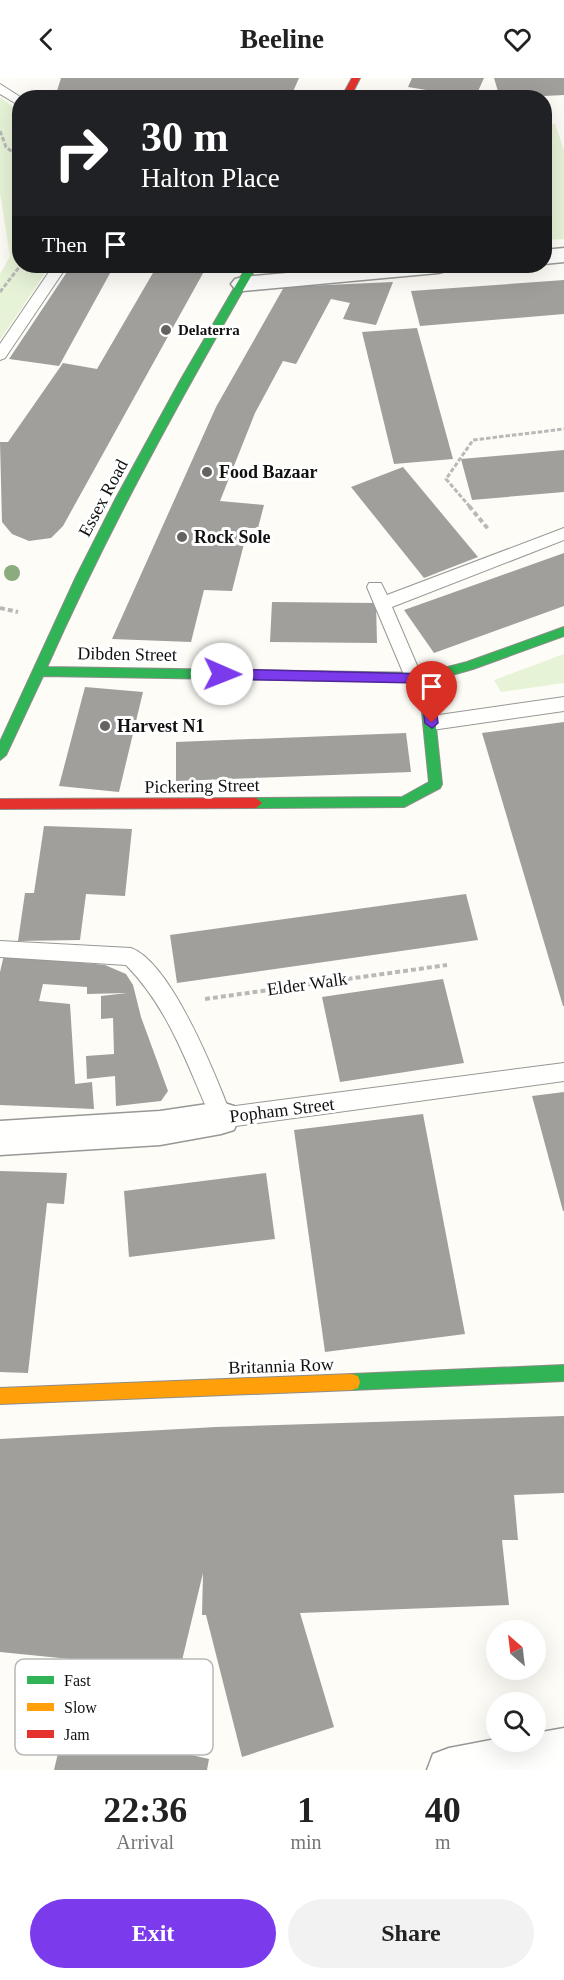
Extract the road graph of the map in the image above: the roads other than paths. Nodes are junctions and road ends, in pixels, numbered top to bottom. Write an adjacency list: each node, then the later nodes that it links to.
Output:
1 (55, 273): 4 (lane)
2 (347, 273): 3 (street)
3 (248, 275): 9 (street, Essex Road)
4 (0, 355)
5 (564, 534): 7 (lane)
6 (375, 587): 7 (lane)
7 (382, 604): 10 (lane)
8 (564, 631): 10 (street, Dibden Street)
9 (41, 671): 10 (street, Dibden Street); 13 (street, Essex Road)
10 (419, 678): 12 (street)
11 (564, 704): 12 (lane)
12 (432, 723): 14 (street, Pickering Street)
13 (0, 756)
14 (0, 804)
15 (0, 949): 17 (lane)
16 (564, 1072): 17 (lane, Popham Street)
17 (221, 1118): 18 (street, Popham Street)
18 (0, 1138)
19 (564, 1373): 20 (street, Britannia Row)
20 (0, 1396)
21 (564, 1749): 22 (street)
22 (449, 1770)

